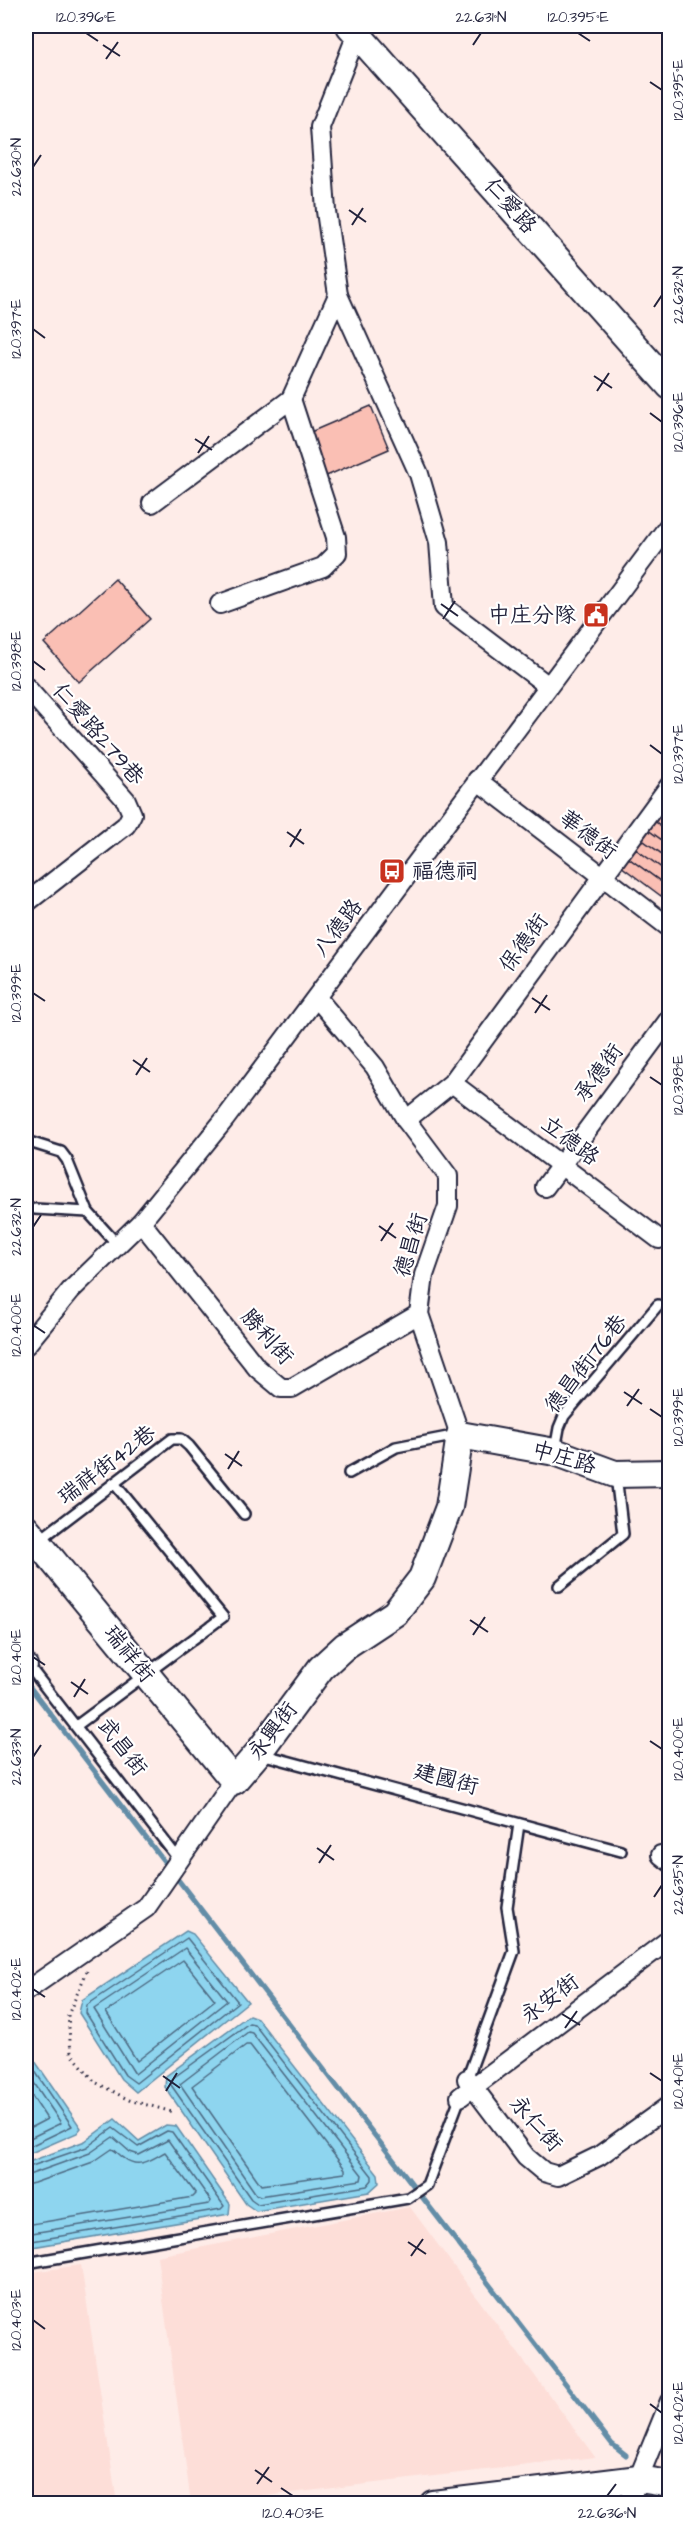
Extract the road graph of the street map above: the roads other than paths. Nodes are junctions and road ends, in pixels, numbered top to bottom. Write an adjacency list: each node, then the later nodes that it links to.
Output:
1 (353, 29): 2 (street); 3 (street, 仁愛路)
2 (338, 295): 4 (street); 8 (street)
3 (669, 386)
4 (291, 399): 5 (street); 7 (street)
5 (152, 503)
6 (669, 524): 8 (street, 八德路)
7 (220, 604)
8 (547, 685): 10 (street, 八德路)
9 (26, 687): 13 (street, 仁愛路279巷)
10 (477, 780): 12 (street, 華德街); 15 (street, 八德路)
11 (669, 785): 12 (street, 保德街)
12 (602, 876): 14 (street, 華德街); 17 (street, 保德街)
13 (26, 903)
14 (669, 928)
15 (317, 998): 18 (street, 德昌街); 24 (street, 八德路)
16 (669, 1018): 20 (street, 承德街)
17 (452, 1083): 18 (street, 保德街); 20 (street, 立德路)
18 (406, 1120): 28 (street, 德昌街)
19 (26, 1141): 23 (lane)
20 (562, 1164): 21 (street, 承德街); 25 (street, 立德路)
21 (545, 1186)
22 (35, 1209): 23 (lane)
23 (88, 1212): 26 (lane)
24 (141, 1222): 26 (street, 八德路); 28 (street, 勝利街)
25 (659, 1239)
26 (117, 1244): 29 (street, 八德路)
27 (658, 1305): 31 (lane, 德昌街176巷)
28 (419, 1314): 30 (street, 德昌街)
29 (26, 1345)
30 (460, 1435): 31 (street, 中庄路); 32 (lane); 42 (street, 永興街)
31 (555, 1452): 33 (street, 中庄路)
32 (349, 1473)
33 (615, 1473): 34 (street, 中庄路); 38 (lane)
34 (669, 1473)
35 (114, 1483): 36 (lane, 瑞祥街42巷); 37 (lane, 瑞祥街42巷); 40 (lane)
36 (244, 1514)
37 (31, 1535): 40 (street, 瑞祥街)
38 (559, 1586)
39 (27, 1663): 41 (lane, 武昌街)
40 (146, 1675): 41 (lane); 43 (street, 瑞祥街)
41 (76, 1726): 46 (lane, 武昌街)
42 (258, 1753): 43 (street, 永興街); 44 (lane, 建國街)
43 (234, 1781): 46 (street, 永興街)
44 (519, 1824): 45 (lane, 建國街); 49 (lane)
45 (621, 1851)
46 (174, 1869): 48 (street, 永興街)
47 (669, 1938): 49 (street, 永安街)
48 (26, 1991)
49 (467, 2088): 50 (street, 永仁街); 51 (lane)
50 (669, 2105)
51 (26, 2263)
52 (669, 2402): 53 (street)
53 (639, 2479): 54 (street); 55 (street); 56 (street); 57 (street)
54 (669, 2484)
55 (669, 2490)
56 (433, 2504)
57 (628, 2504)

